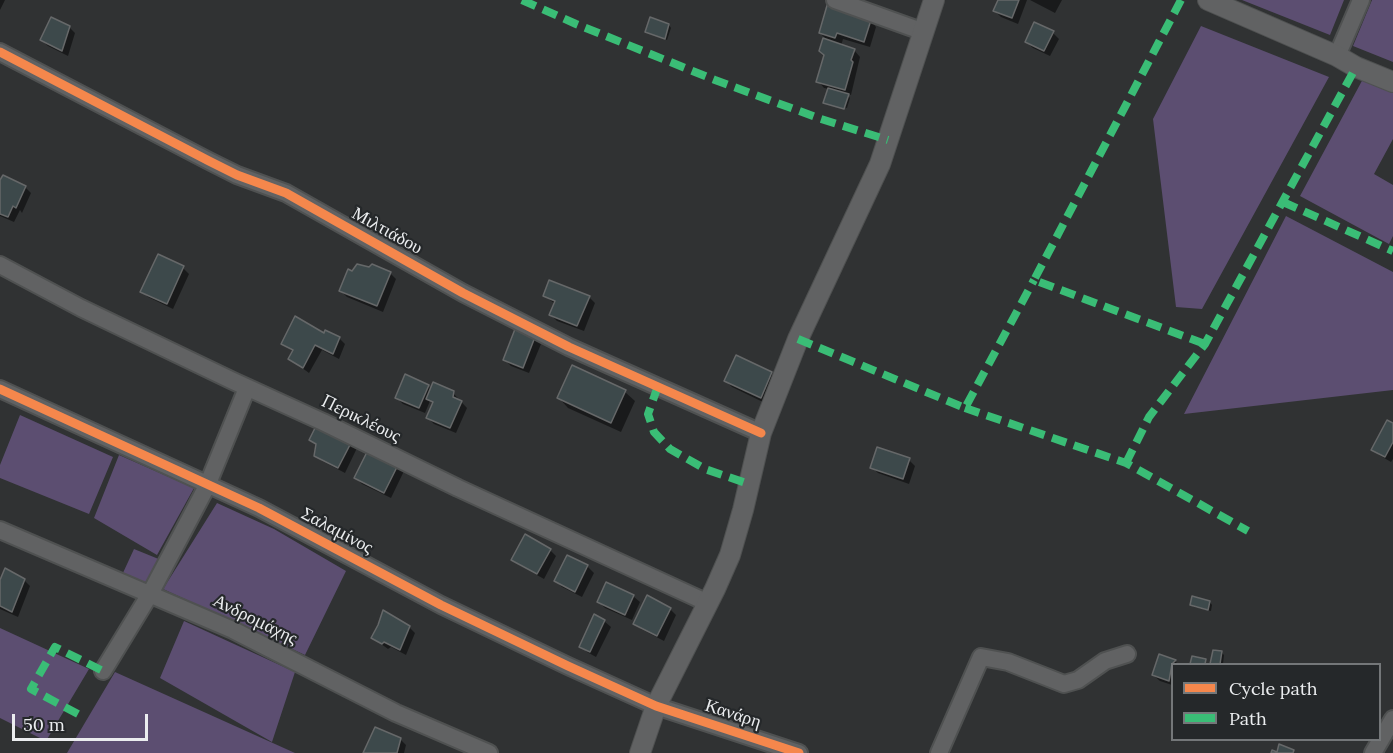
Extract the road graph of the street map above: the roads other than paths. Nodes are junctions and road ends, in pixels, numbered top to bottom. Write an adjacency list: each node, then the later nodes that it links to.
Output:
1 (836, 0): 5 (street)
2 (934, 0): 5 (street)
3 (1208, 0): 7 (street)
4 (1361, 0): 7 (street)
5 (924, 32): 12 (street)
6 (0, 52): 12 (street, Μιλτιάδου)
7 (1336, 56): 8 (street)
8 (1393, 82)
9 (0, 265): 10 (street, Περικλέους)
10 (247, 388): 13 (street); 16 (street, Περικλέους)
11 (0, 389): 13 (street, Σαλαμίνος)
12 (761, 433): 16 (street)
13 (207, 486): 15 (street); 19 (street, Σαλαμίνος)
14 (0, 530): 15 (street, Ανδρομάχης)
15 (150, 594): 18 (street); 22 (street, Ανδρομάχης)
16 (708, 603): 19 (street)
17 (1127, 654): 25 (street)
18 (103, 671)
19 (656, 706): 23 (street); 24 (street, Κανάρη)
20 (1393, 719): 21 (street)
21 (1381, 740)
22 (489, 753)
23 (640, 753)
24 (799, 753)
25 (939, 753)

